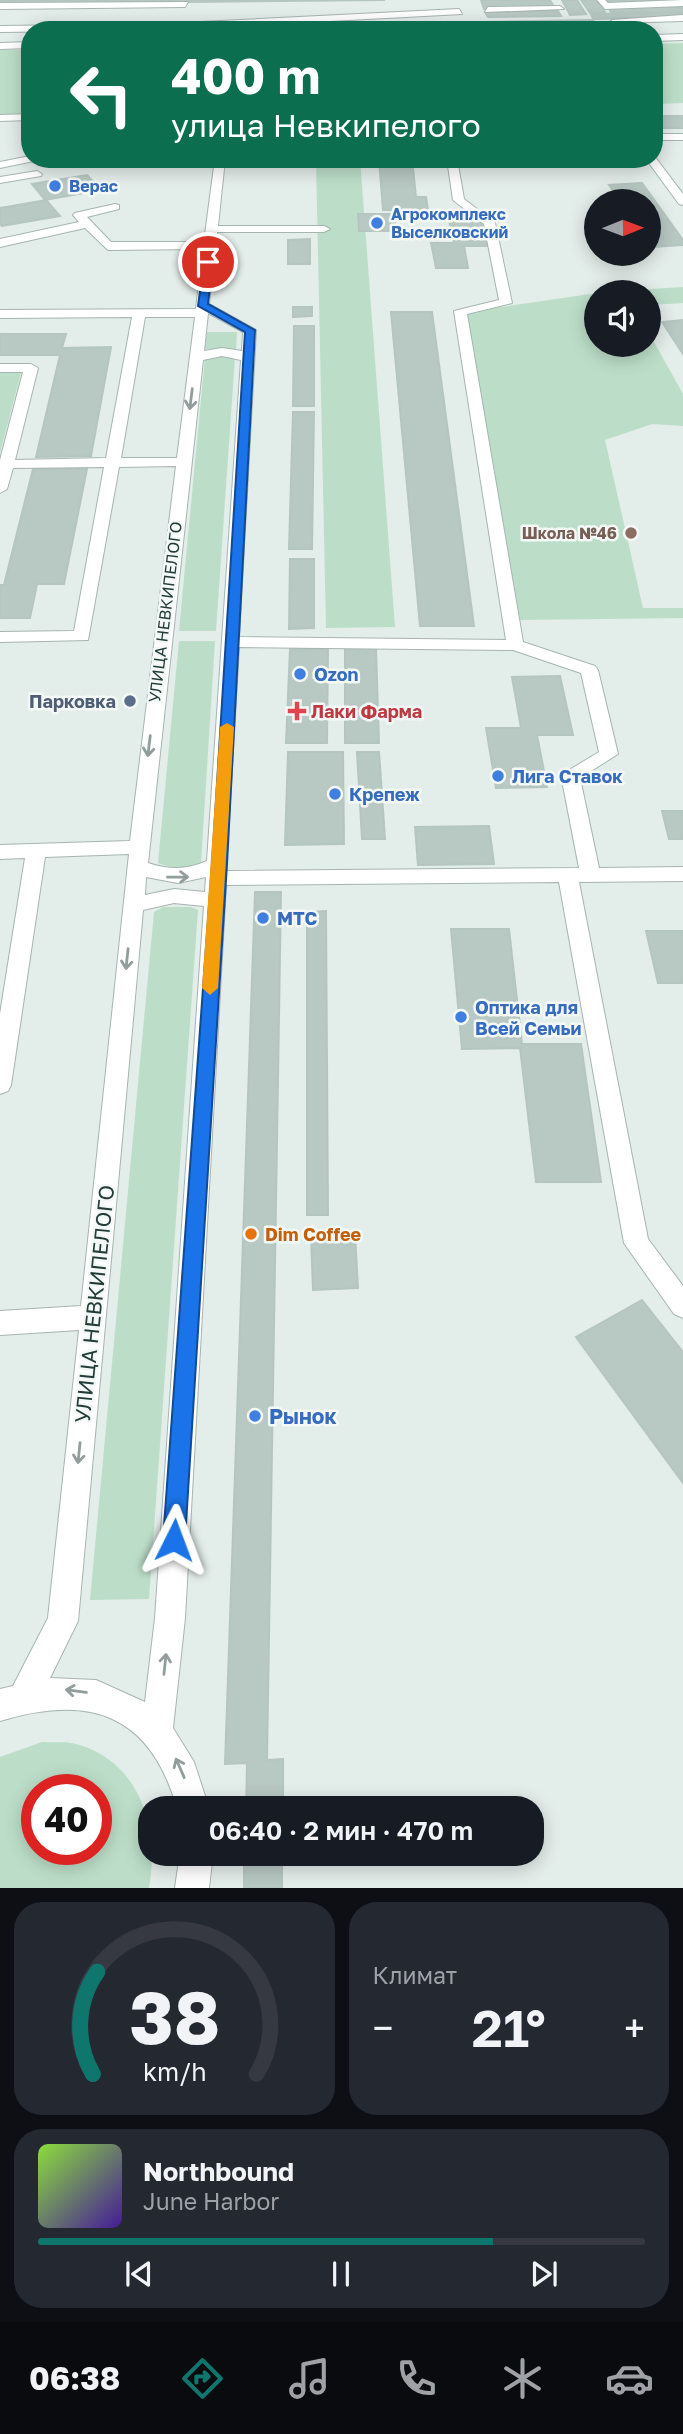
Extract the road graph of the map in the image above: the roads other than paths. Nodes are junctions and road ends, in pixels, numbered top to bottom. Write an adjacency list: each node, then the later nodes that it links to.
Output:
1 (466, 0): 10 (street)
2 (555, 0): 8 (street)
3 (601, 0): 5 (street)
4 (426, 3): 10 (street)
5 (683, 3)
6 (185, 4): 7 (street)
7 (0, 6)
8 (560, 9): 9 (street); 12 (street)
9 (488, 10)
10 (461, 17): 14 (street)
11 (683, 18): 13 (street)
12 (516, 19)
13 (615, 20)
14 (333, 21)
15 (0, 29): 16 (street)
16 (21, 29)
17 (683, 37): 18 (street)
18 (663, 38)
19 (21, 45): 20 (street)
20 (0, 46)
21 (21, 117): 22 (street)
22 (0, 118)
23 (663, 137): 24 (street)
24 (683, 137)
25 (21, 160): 26 (street)
26 (0, 164)
27 (219, 168): 35 (street, УЛИЦА НЕВКИПЕЛОГО)
28 (454, 168): 51 (street)
29 (658, 168): 32 (street)
30 (37, 174): 31 (street)
31 (0, 180)
32 (683, 202)
33 (115, 207): 34 (street)
34 (86, 224): 37 (street); 38 (street)
35 (212, 229): 36 (street); 38 (street, УЛИЦА НЕВКИПЕЛОГО)
36 (324, 229)
37 (0, 243)
38 (210, 245): 39 (street, УЛИЦА НЕВКИПЕЛОГО)
39 (202, 309): 40 (street); 42 (street, УЛИЦА НЕВКИПЕЛОГО); 43 (street)
40 (139, 313): 41 (street); 46 (street)
41 (0, 314)
42 (196, 358): 43 (street); 45 (street, УЛИЦА НЕВКИПЕЛОГО, one-way to 45)
43 (248, 358): 50 (street)
44 (0, 369): 47 (street)
45 (183, 462): 46 (street); 54 (street, УЛИЦА НЕВКИПЕЛОГО, one-way to 54)
46 (112, 463): 47 (street); 49 (street)
47 (6, 464): 48 (street)
48 (0, 489)
49 (0, 637)
50 (232, 642): 51 (street); 57 (street)
51 (515, 645): 56 (street)
52 (36, 851): 53 (street); 54 (street); 59 (street)
53 (0, 852)
54 (137, 857): 57 (street, one-way to 57); 58 (street, УЛИЦА НЕВКИПЕЛОГО)
55 (683, 874): 56 (street)
56 (579, 875): 57 (street); 60 (street)
57 (218, 881): 58 (street); 64 (street, one-way to 57)
58 (132, 906): 61 (street, УЛИЦА НЕВКИПЕЛОГО, one-way to 61)
59 (0, 1085)
60 (683, 1306)
61 (93, 1317): 62 (street); 63 (street, УЛИЦА НЕВКИПЕЛОГО, one-way to 63)
62 (0, 1322)
63 (13, 1700): 64 (street, one-way to 63)
64 (158, 1731): 65 (street, one-way to 64)
65 (189, 1796)
66 (195, 1866): 67 (street)
67 (192, 1888)

